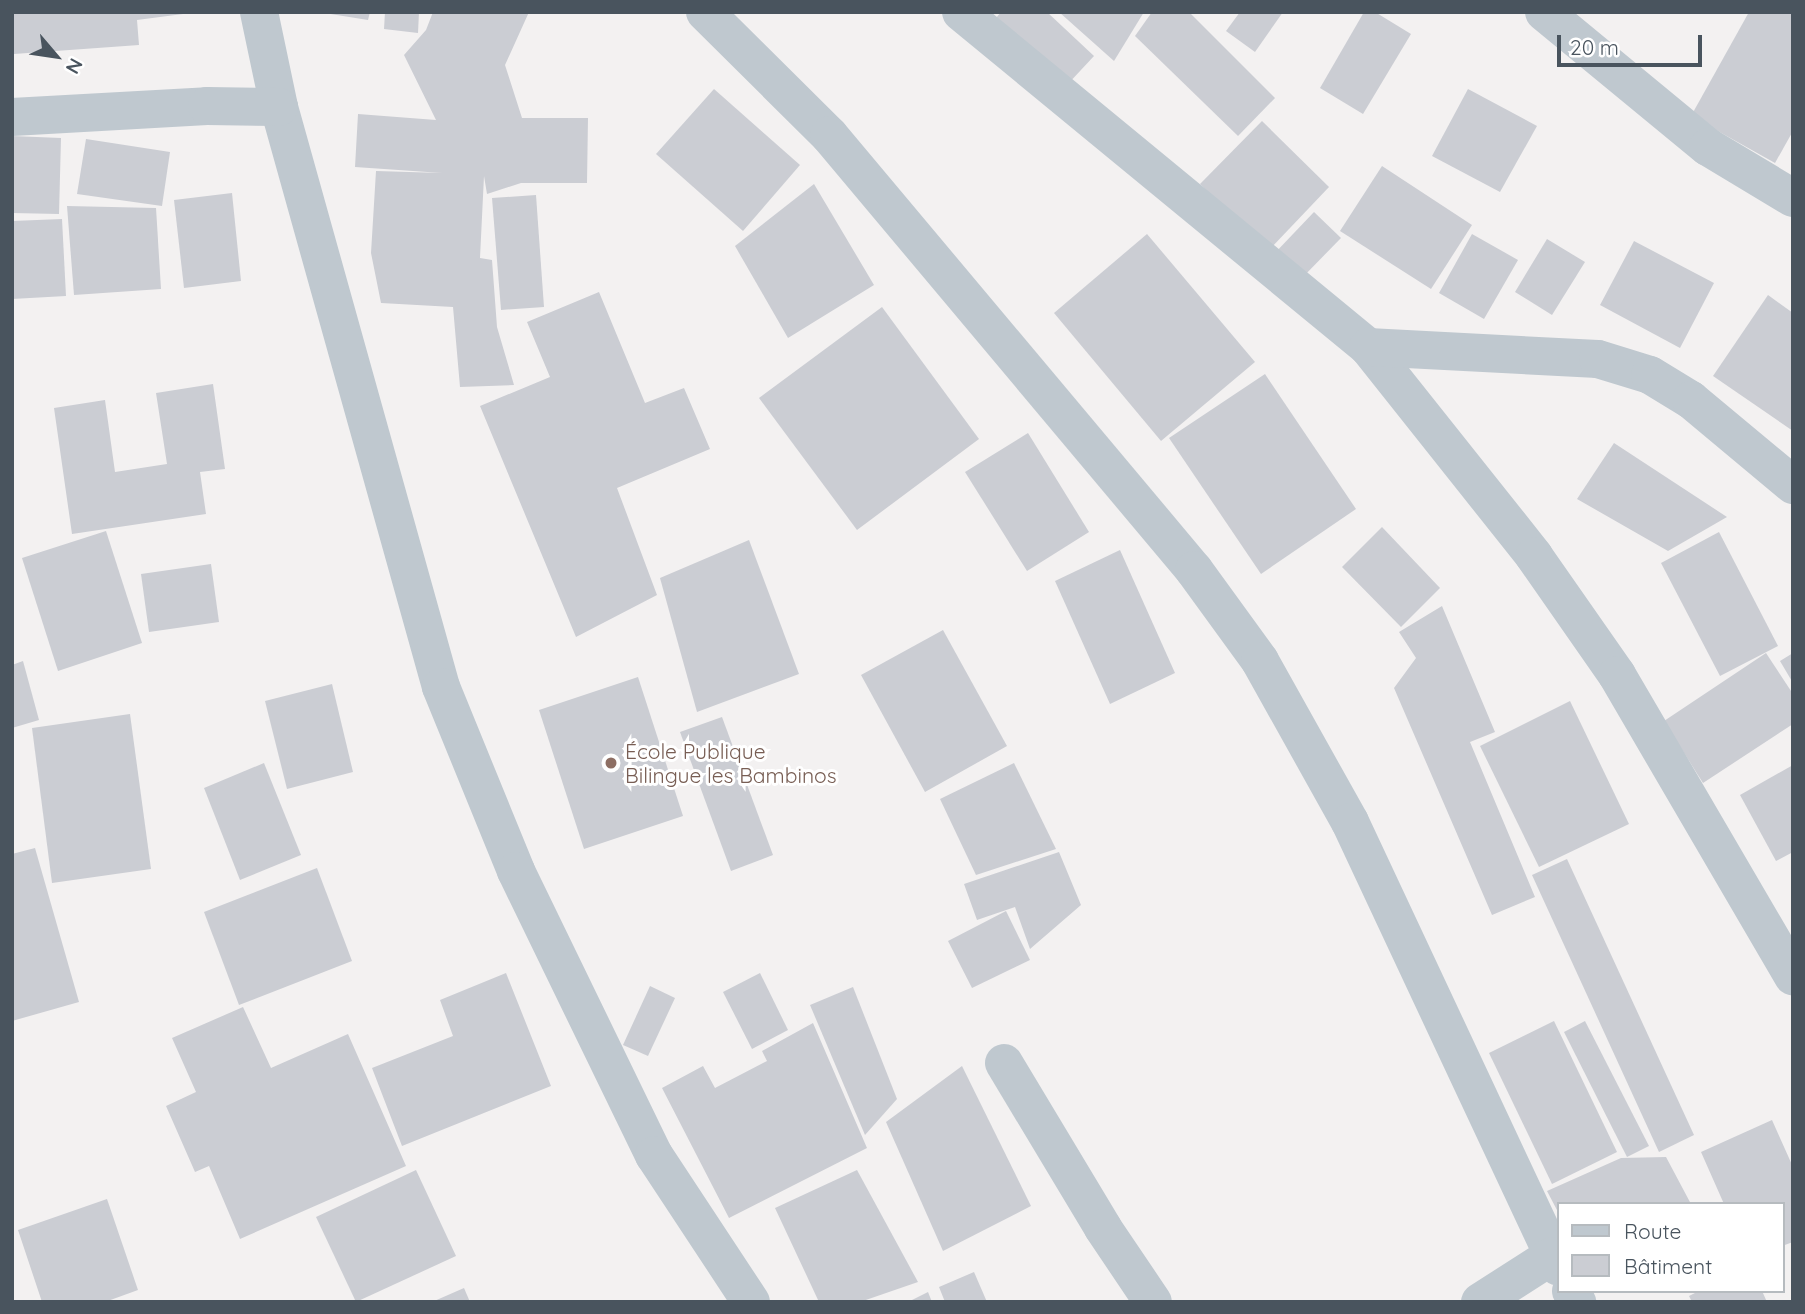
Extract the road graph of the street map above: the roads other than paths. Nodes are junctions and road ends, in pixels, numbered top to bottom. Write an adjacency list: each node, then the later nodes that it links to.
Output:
1 (259, 12): 5 (street)
2 (705, 12): 12 (street)
3 (961, 12): 8 (street)
4 (1544, 12): 7 (street)
5 (279, 107): 6 (street); 13 (street)
6 (12, 117)
7 (1793, 198)
8 (1368, 347): 9 (street); 10 (street)
9 (1793, 485)
10 (1792, 975)
11 (1004, 1063): 14 (street)
12 (1555, 1261): 15 (street)
13 (751, 1302)
14 (1153, 1302)
15 (1480, 1302)

